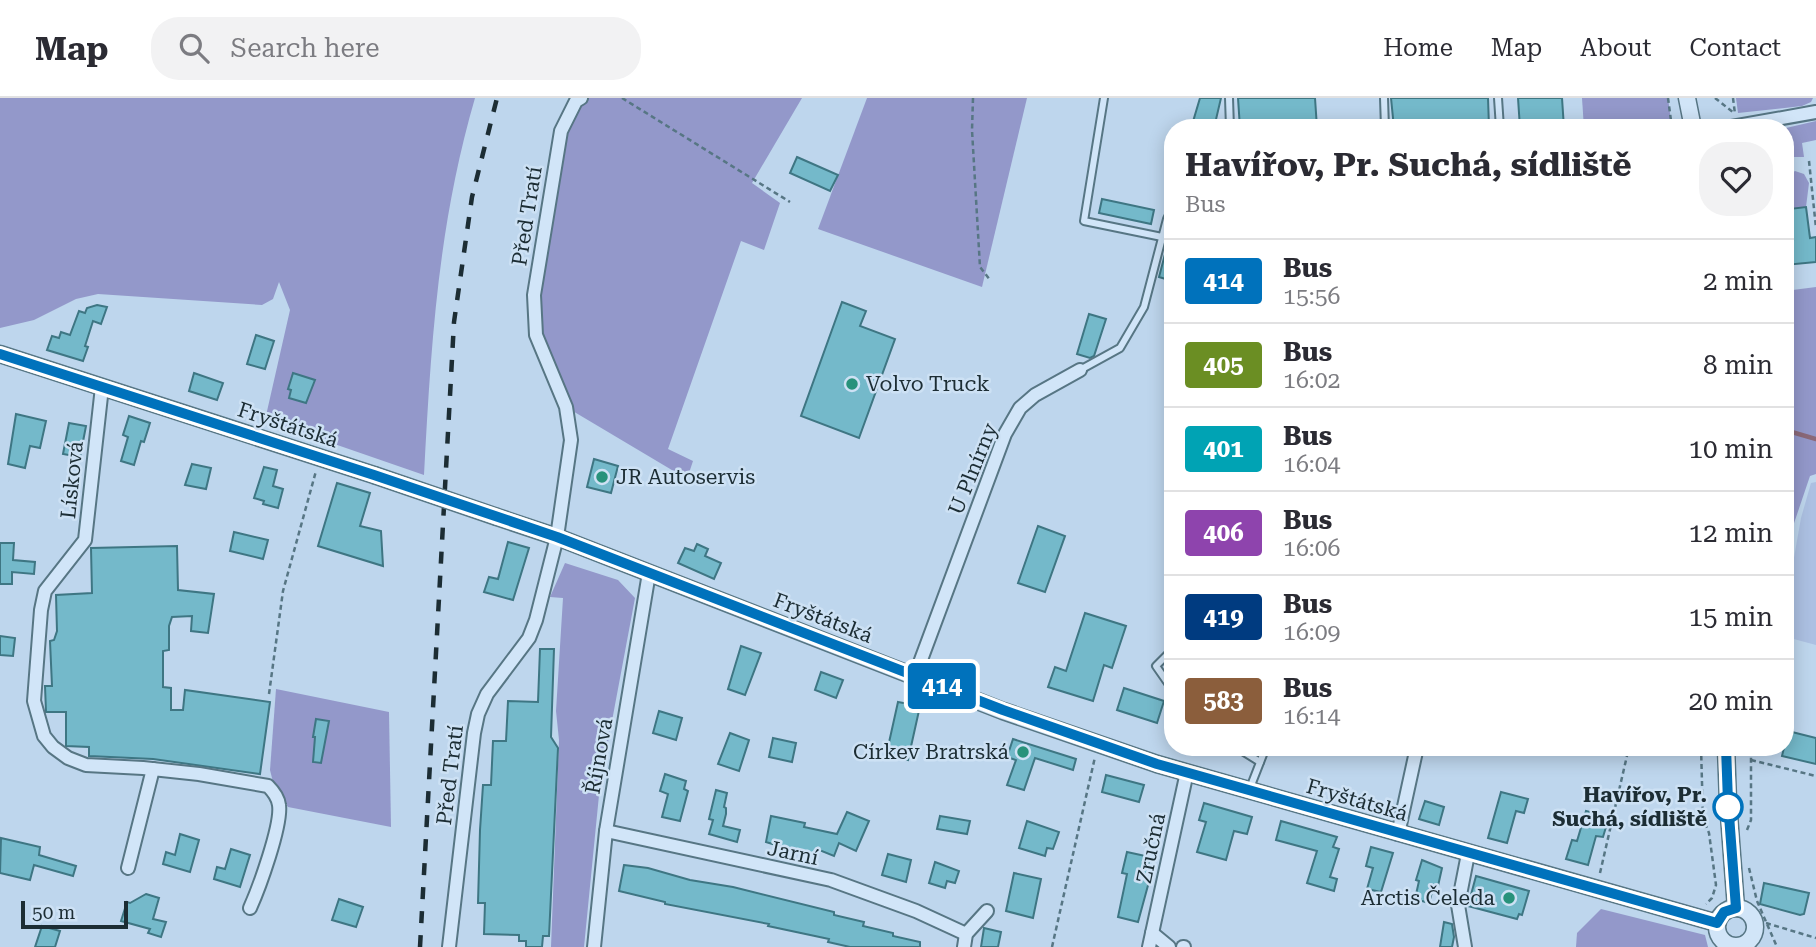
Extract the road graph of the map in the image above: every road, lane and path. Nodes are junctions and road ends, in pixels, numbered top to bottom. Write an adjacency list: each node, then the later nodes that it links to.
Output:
1 (580, 98): 29 (street, Před Tratí)
2 (622, 98): 20 (path)
3 (973, 98): 24 (path)
4 (1104, 98): 23 (lane)
5 (1229, 98): 13 (lane)
6 (1384, 98): 14 (lane)
7 (1498, 98): 15 (lane)
8 (1668, 98): 16 (path)
9 (1687, 98): 17 (street)
10 (1715, 98): 11 (path)
11 (1733, 98)
12 (1816, 112): 18 (street)
13 (1230, 119)
14 (1385, 119)
15 (1499, 119)
16 (1671, 119)
17 (1691, 119)
18 (1777, 119)
19 (1809, 161): 21 (path)
20 (790, 202)
21 (1816, 228)
22 (1164, 230): 23 (lane, U Plnírny)
23 (1162, 237): 26 (lane, U Plnírny)
24 (990, 280)
25 (0, 354): 27 (street, Fryštátská)
26 (1080, 370): 32 (street, U Plnírny)
27 (102, 387): 28 (street, Fryštátská); 44 (street, Lísková)
28 (319, 457): 29 (street, Fryštátská, bridge); 34 (path)
29 (557, 537): 30 (street, Fryštátská); 66 (street, Před Tratí)
30 (649, 573): 32 (street, Fryštátská); 48 (street, Říjnová)
31 (1164, 658): 33 (lane)
32 (915, 676): 35 (street, Fryštátská)
33 (1164, 678)
34 (269, 694)
35 (1098, 743): 45 (street, Fryštátská); 68 (path)
36 (1251, 756): 43 (lane)
37 (1263, 756): 43 (lane)
38 (1415, 756): 50 (street)
39 (1627, 756): 54 (path)
40 (1701, 756): 55 (path)
41 (1726, 756): 57 (street)
42 (1751, 759): 46 (path); 49 (path)
43 (1261, 762): 47 (lane)
44 (153, 769): 53 (street); 56 (street, Lísková)
45 (1187, 772): 47 (street, Fryštátská); 61 (street, Zručná)
46 (1816, 776)
47 (1250, 790): 50 (street, Fryštátská)
48 (606, 831): 63 (street, Jarní); 67 (street, Říjnová)
49 (1745, 833)
50 (1398, 834): 51 (street, Fryštátská)
51 (1468, 854): 54 (street, Fryštátská); 71 (street)
52 (1749, 866): 60 (path)
53 (128, 868)
54 (1596, 890): 59 (street, Fryštátská)
55 (1702, 906)
56 (250, 908)
57 (1736, 908): 59 (street); 64 (street)
58 (987, 911): 63 (street, Jarní)
59 (1717, 923): 65 (street)
60 (1766, 923): 62 (path); 72 (path)
61 (1152, 933): 69 (street, Zručná); 70 (street)
62 (1816, 938)
63 (965, 940)
64 (1750, 944): 65 (street)
65 (1728, 946)
66 (449, 947)
67 (594, 947)
68 (1052, 947)
69 (1149, 947)
70 (1169, 947)
71 (1465, 947)
72 (1777, 947)

